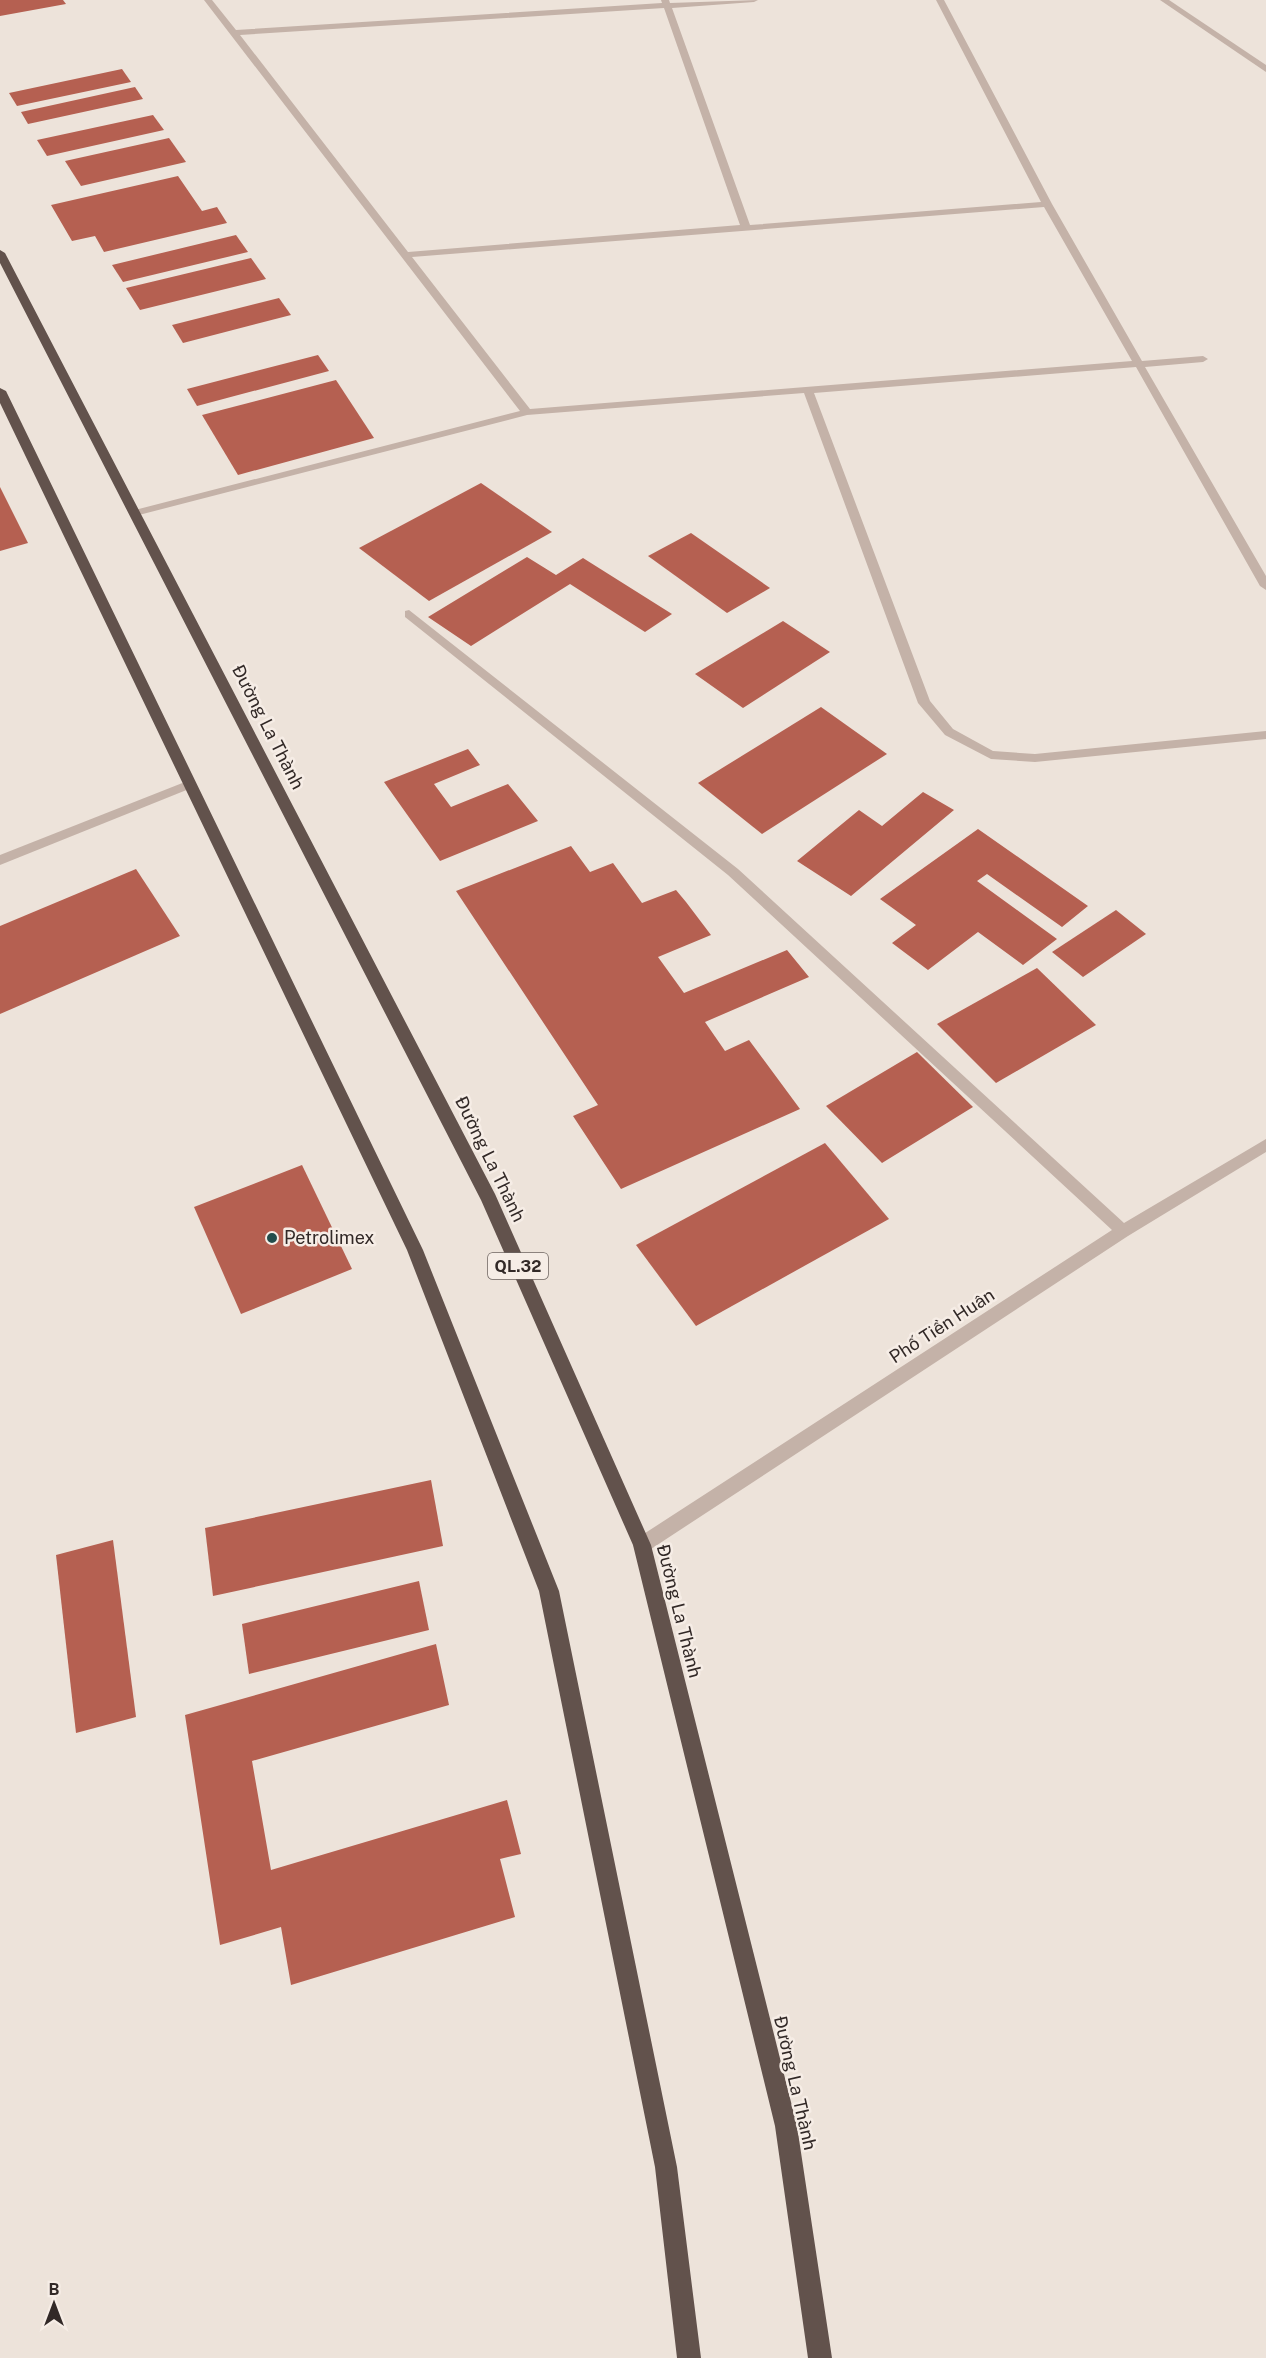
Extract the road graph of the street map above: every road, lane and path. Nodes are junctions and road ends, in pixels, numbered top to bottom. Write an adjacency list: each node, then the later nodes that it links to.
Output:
1 (208, 0): 6 (street)
2 (754, 0): 5 (street)
3 (940, 0): 8 (street)
4 (1164, 0): 7 (street)
5 (666, 3): 6 (street); 9 (street)
6 (234, 33): 11 (street)
7 (1266, 69)
8 (1047, 204): 9 (street); 13 (street)
9 (746, 228): 11 (street)
10 (0, 253): 17 (highway, Đường La Thành / QL.32)
11 (404, 255): 16 (street)
12 (1203, 359): 13 (street)
13 (1139, 364): 15 (street); 18 (street)
14 (0, 390): 21 (highway)
15 (808, 390): 16 (street); 20 (street)
16 (527, 412): 17 (street)
17 (135, 513): 25 (highway, Đường La Thành / QL.32)
18 (1266, 586)
19 (409, 614): 24 (street)
20 (1266, 735)
21 (190, 784): 22 (street); 26 (highway)
22 (0, 860)
23 (1266, 1145): 24 (street, Phố Tiền Huân)
24 (1123, 1231): 25 (street, Phố Tiền Huân)
25 (642, 1545): 27 (highway, Đường La Thành / QL.32)
26 (689, 2358)
27 (820, 2358)

